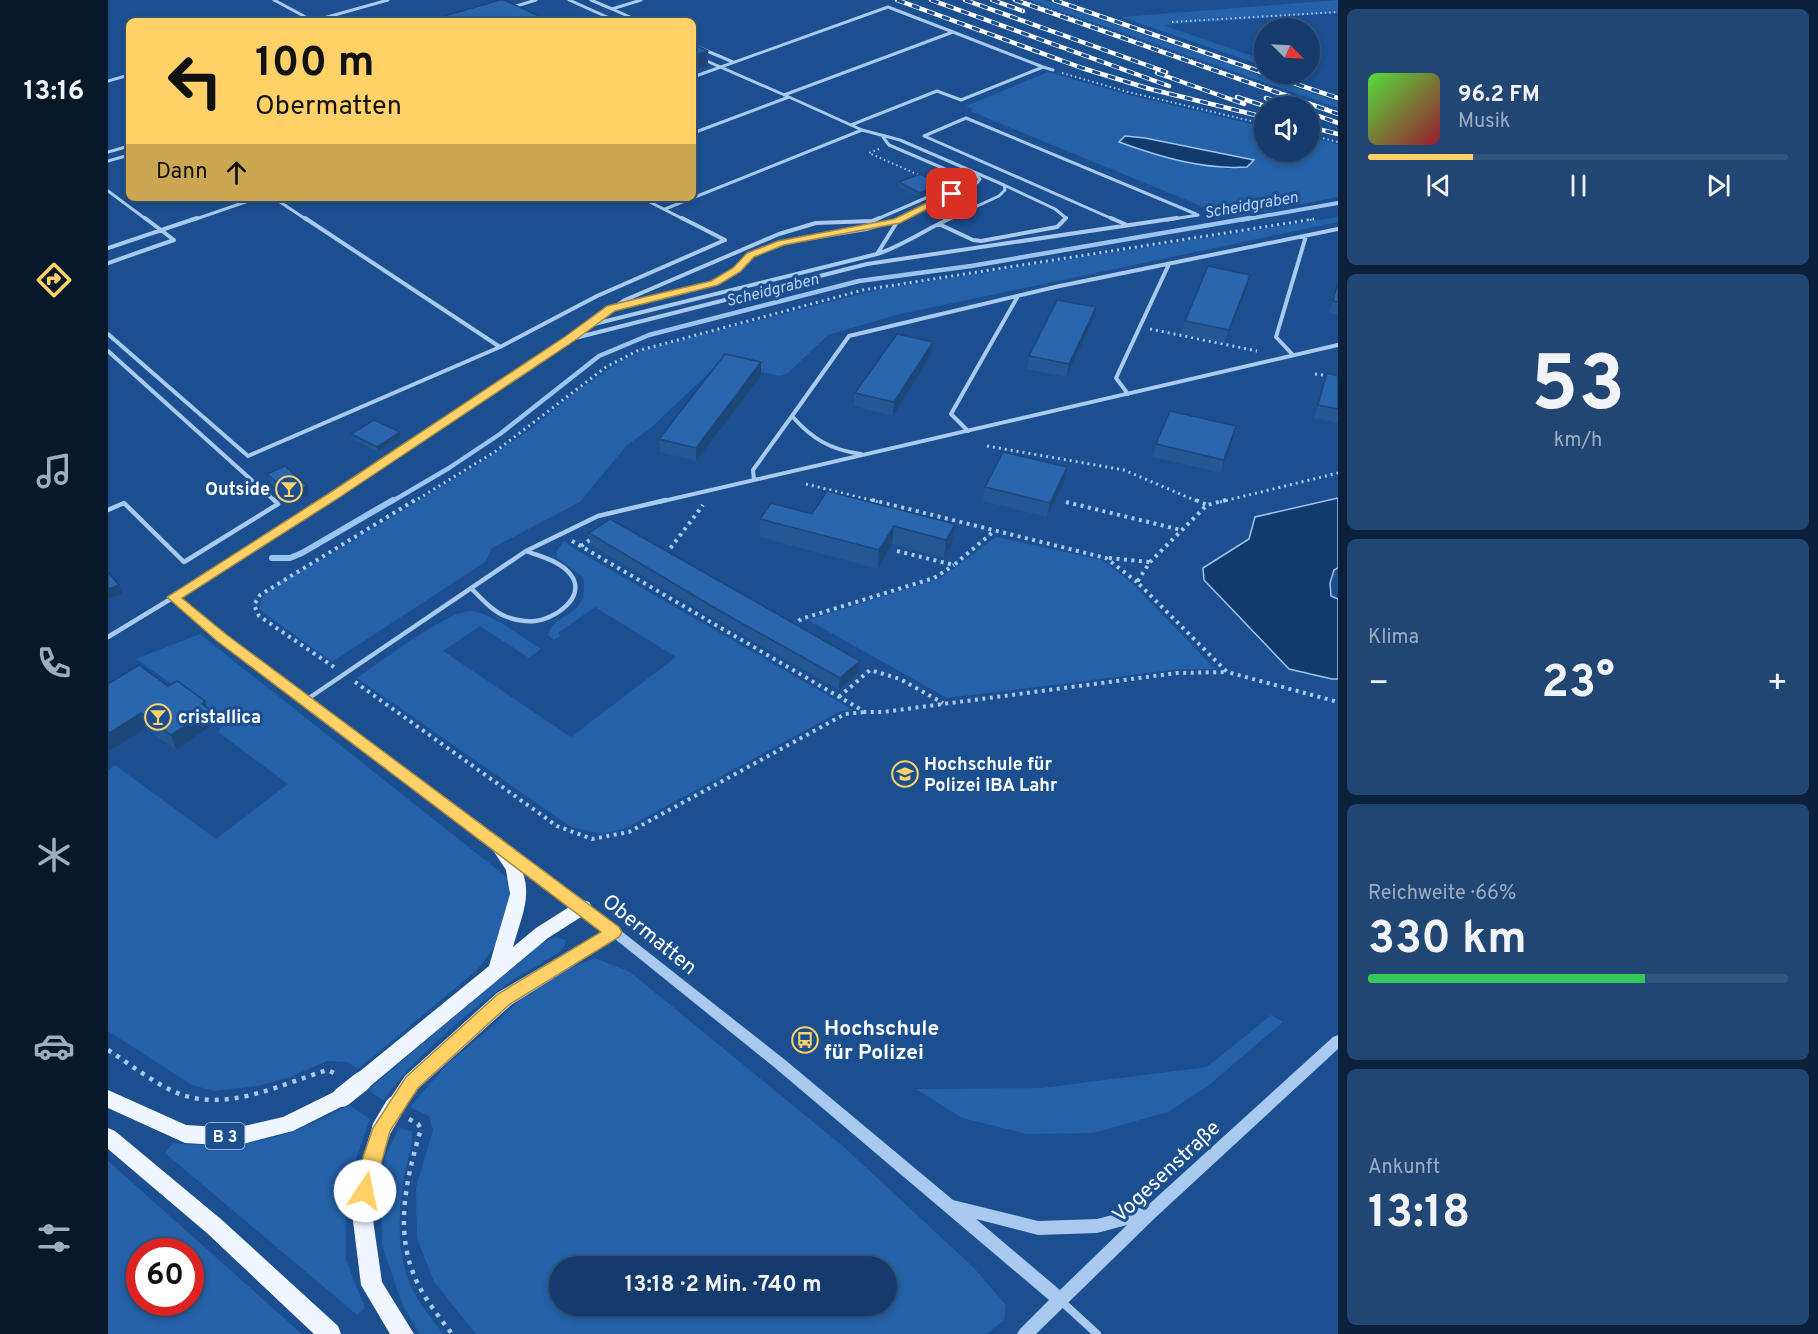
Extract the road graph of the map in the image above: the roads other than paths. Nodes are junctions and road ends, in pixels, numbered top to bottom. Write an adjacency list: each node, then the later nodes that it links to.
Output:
1 (274, 0): 9 (lane)
2 (388, 0): 10 (lane)
3 (536, 0): 7 (lane)
4 (569, 0): 11 (lane)
5 (591, 0): 8 (lane)
6 (641, 0): 8 (lane)
7 (506, 9)
8 (612, 9): 12 (lane)
9 (307, 18)
10 (324, 18)
11 (609, 18)
12 (632, 18)
13 (952, 32): 16 (lane); 18 (lane); 23 (lane)
14 (696, 46): 16 (lane)
15 (696, 56): 17 (lane)
16 (733, 62): 17 (lane)
17 (721, 67): 21 (lane); 23 (lane)
18 (1043, 67): 19 (lane); 25 (lane)
19 (1053, 70)
20 (126, 76): 22 (lane)
21 (696, 76)
22 (108, 81)
23 (784, 95): 24 (lane)
24 (789, 97): 25 (lane); 27 (lane)
25 (851, 125): 26 (lane)
26 (861, 130): 28 (lane); 37 (lane)
27 (696, 132)
28 (883, 137): 33 (lane); 55 (lane)
29 (126, 147): 30 (lane)
30 (108, 152)
31 (126, 156): 32 (lane)
32 (108, 161)
33 (972, 171): 34 (lane); 36 (lane)
34 (1004, 185): 45 (lane); 45 (lane)
35 (108, 190): 47 (lane)
36 (952, 194)
37 (696, 197)
38 (944, 198): 44 (lane)
39 (248, 201): 47 (lane)
40 (279, 201): 60 (lane)
41 (648, 201): 43 (lane)
42 (685, 201): 43 (lane)
43 (665, 209): 60 (lane)
44 (897, 221): 51 (lane); 55 (lane)
45 (939, 224): 51 (lane)
46 (1127, 225): 46 (lane); 58 (lane)
47 (162, 230): 50 (lane); 52 (lane)
48 (1338, 230): 49 (lane)
49 (1306, 236): 53 (lane); 62 (lane)
50 (108, 248)
51 (877, 254): 56 (lane)
52 (108, 263)
53 (1169, 264): 54 (lane); 63 (lane)
54 (1018, 296): 64 (lane); 65 (lane)
55 (611, 308): 56 (lane)
56 (587, 326): 58 (lane)
57 (108, 334): 60 (lane)
58 (570, 339): 71 (lane)
59 (1338, 345): 62 (lane)
60 (500, 347)
61 (108, 351): 68 (lane)
62 (1293, 355): 63 (lane)
63 (1128, 394): 65 (lane)
64 (792, 416): 66 (lane); 67 (lane)
65 (968, 431): 66 (lane)
66 (864, 455): 67 (lane)
67 (754, 480): 69 (lane)
68 (108, 510)
69 (526, 551): 70 (lane); 70 (lane)
70 (471, 588): 74 (lane)
71 (174, 597): 72 (lane); 73 (lane)
72 (200, 619): 74 (street, Obermatten)
73 (108, 637)
74 (306, 700): 75 (street, Obermatten)
75 (495, 841): 76 (street, Obermatten); 78 (main road)
76 (583, 907): 77 (street, Obermatten); 78 (main road, B 3)
77 (614, 932): 82 (street, Obermatten); 86 (main road)
78 (497, 970): 80 (main road, B 3)
79 (1338, 1041): 83 (street, Vogesenstraße)
80 (108, 1099)
81 (108, 1137): 85 (main road)
82 (950, 1206): 83 (street); 84 (street, Obermatten)
83 (1150, 1212): 84 (street, Vogesenstraße)
84 (1060, 1300): 87 (street, Vogesenstraße); 88 (street)
85 (330, 1334)
86 (403, 1334)
87 (1025, 1334)
88 (1097, 1334)

